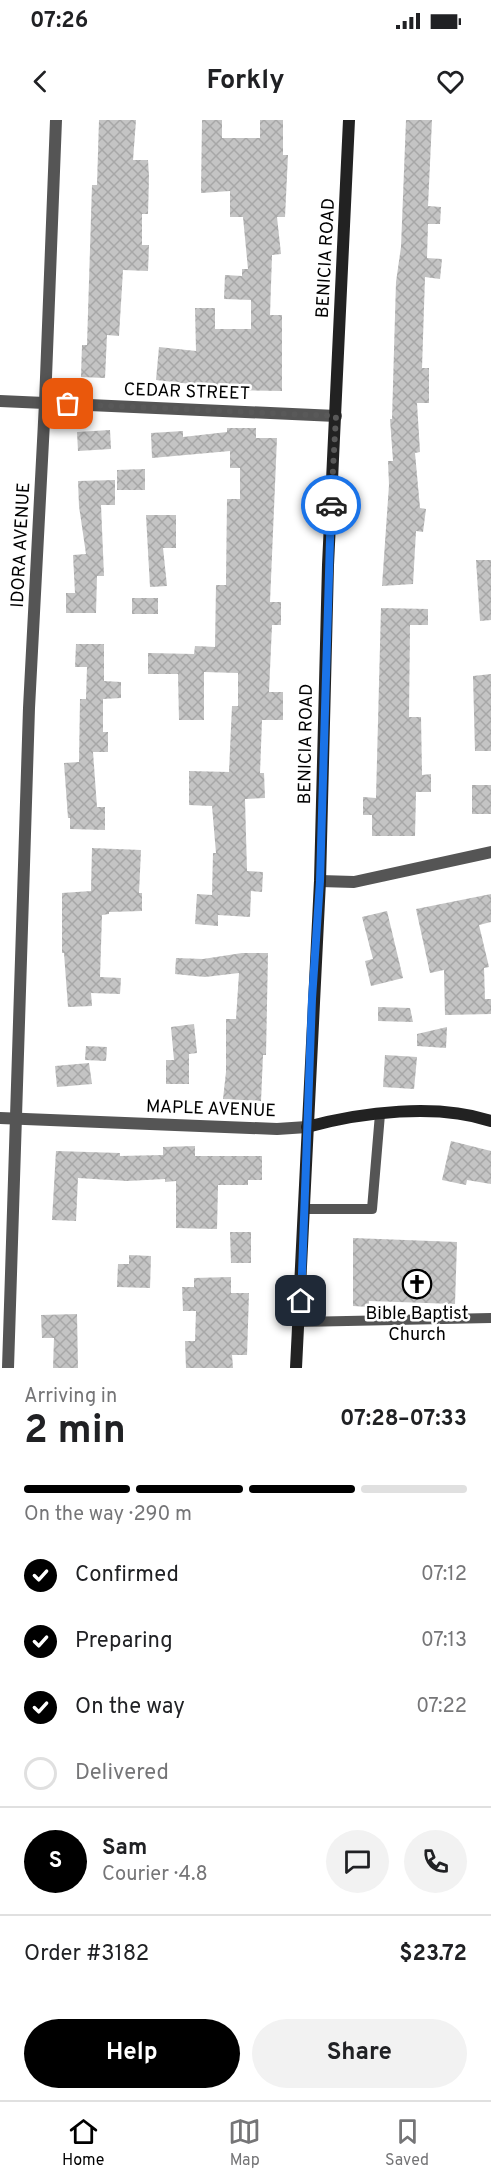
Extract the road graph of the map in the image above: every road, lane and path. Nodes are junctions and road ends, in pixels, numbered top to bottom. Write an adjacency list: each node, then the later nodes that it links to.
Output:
1 (56, 120): 4 (street, IDORA AVENUE)
2 (349, 120): 5 (main road, BENICIA ROAD)
3 (0, 401): 4 (street, CEDAR STREET)
4 (45, 403): 5 (street, CEDAR STREET); 10 (street, IDORA AVENUE)
5 (336, 416): 7 (main road, BENICIA ROAD)
6 (491, 852): 7 (street)
7 (320, 881): 12 (main road, BENICIA ROAD)
8 (380, 1114): 11 (main road, MAPLE AVENUE); 12 (main road, MAPLE AVENUE); 13 (lane)
9 (0, 1118): 10 (street, MAPLE AVENUE)
10 (17, 1118): 12 (street, MAPLE AVENUE); 16 (street, IDORA AVENUE)
11 (491, 1121)
12 (307, 1127): 13 (main road, BENICIA ROAD)
13 (304, 1209): 15 (main road, BENICIA ROAD)
14 (491, 1318): 15 (lane)
15 (299, 1322): 17 (main road, BENICIA ROAD)
16 (8, 1368)
17 (296, 1368)

